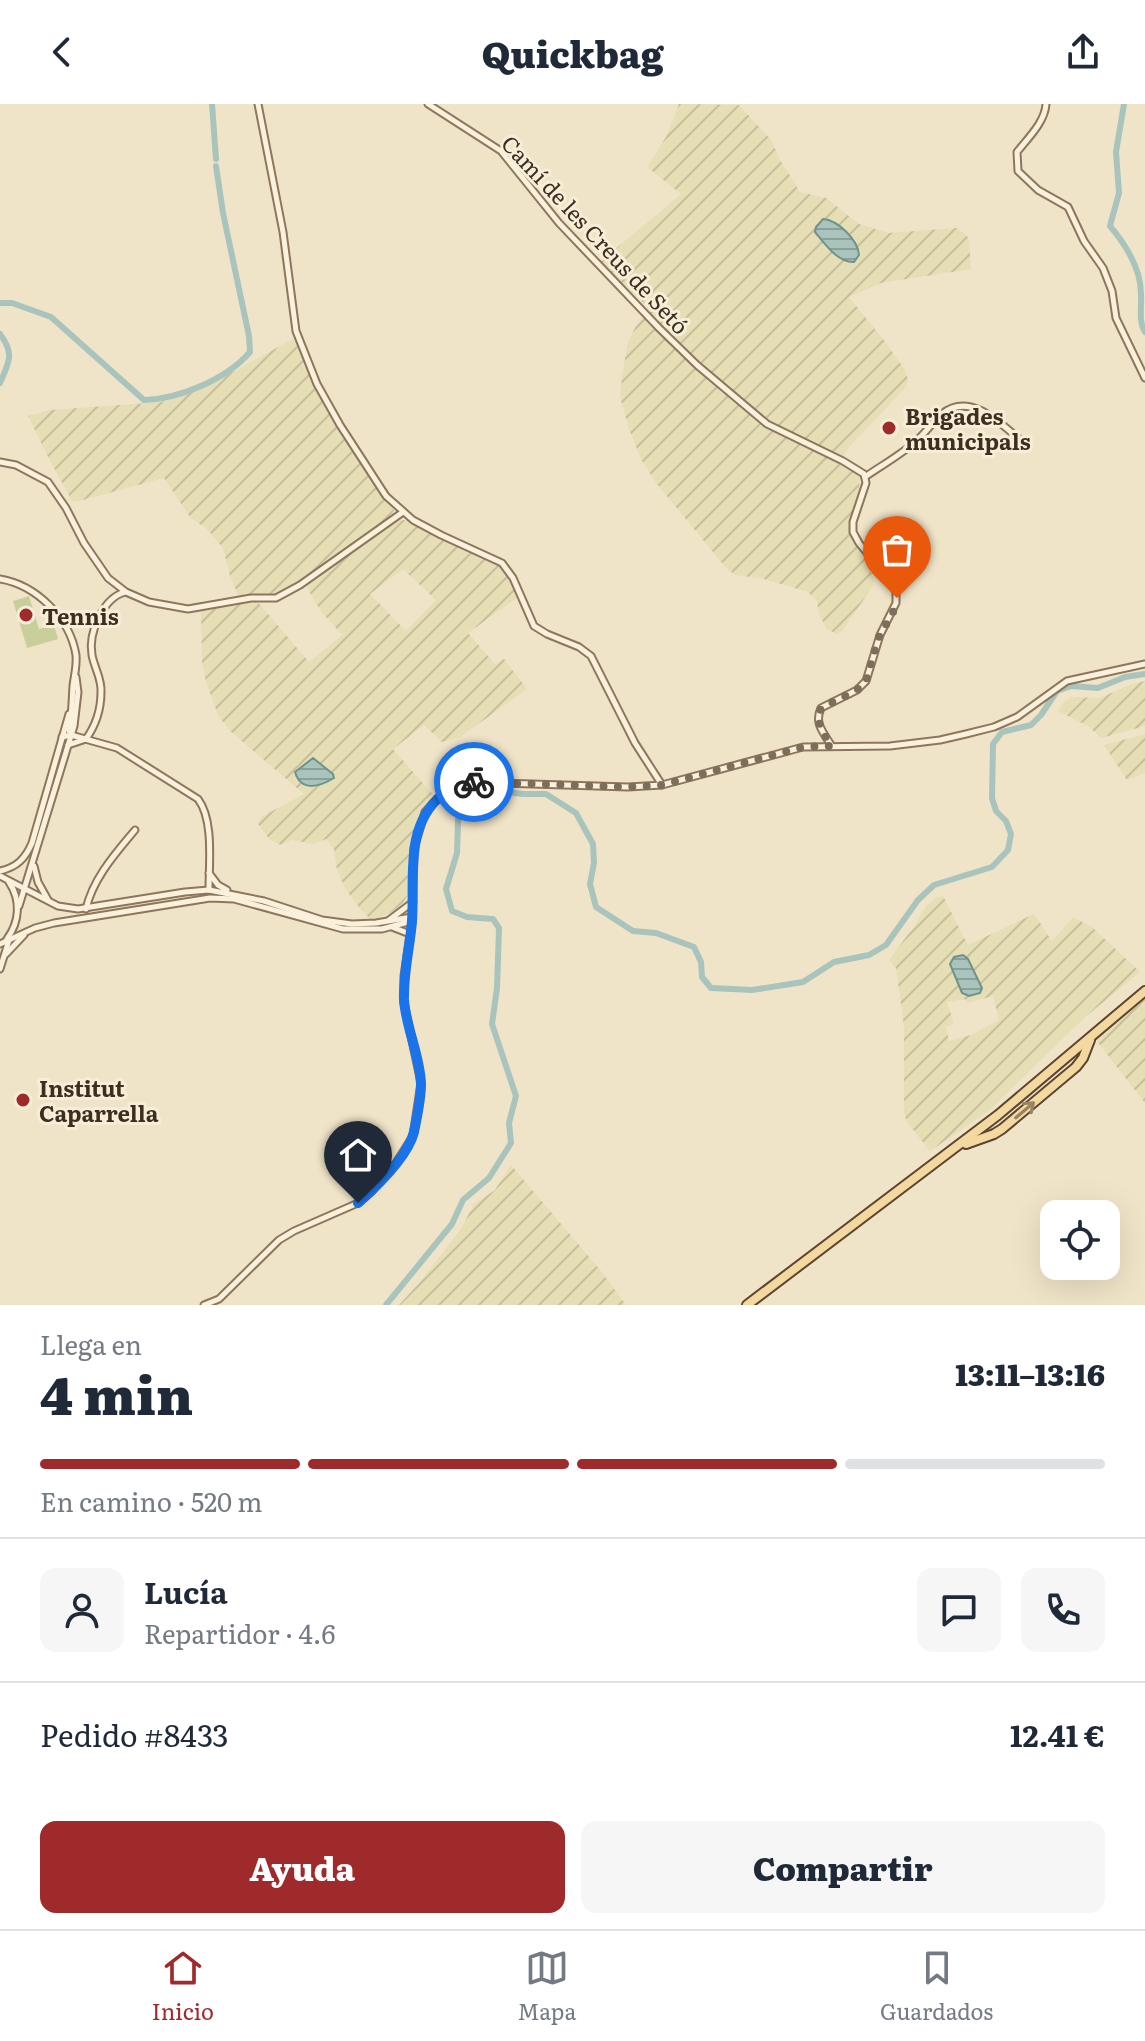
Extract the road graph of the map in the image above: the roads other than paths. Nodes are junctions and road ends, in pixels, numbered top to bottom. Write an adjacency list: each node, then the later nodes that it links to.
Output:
1 (258, 104): 8 (street)
2 (428, 104): 7 (street, Camí de les Creus de Setó)
3 (1046, 104): 4 (street)
4 (1145, 378)
5 (1018, 438): 7 (street)
6 (0, 462): 10 (street)
7 (865, 477): 19 (street)
8 (403, 512): 10 (street); 20 (street)
9 (0, 579): 12 (street)
10 (126, 592): 17 (street)
11 (1145, 664): 19 (street)
12 (76, 677): 13 (street); 14 (street)
13 (72, 701): 15 (street); 16 (street)
14 (74, 726): 15 (street); 17 (street)
15 (71, 735): 16 (street); 17 (street); 18 (street)
16 (62, 737): 24 (street)
17 (86, 739): 18 (street); 23 (street)
18 (68, 745): 22 (street)
19 (832, 746): 20 (street)
20 (662, 785): 33 (street)
21 (135, 830): 35 (street)
22 (33, 861): 26 (street); 31 (street)
23 (209, 872): 27 (street); 28 (street); 29 (street)
24 (0, 874): 25 (street)
25 (9, 881): 26 (street); 34 (street)
26 (24, 889): 31 (street); 34 (street)
27 (209, 890): 28 (street); 29 (street); 30 (street); 32 (street)
28 (191, 891): 35 (street)
29 (233, 893): 37 (street)
30 (225, 899): 32 (street); 37 (street)
31 (48, 901): 35 (street)
32 (191, 901): 38 (street)
33 (413, 902): 36 (street); 37 (street)
34 (19, 906): 40 (street)
35 (86, 909)
36 (412, 919): 37 (street); 39 (street)
37 (390, 924): 39 (street)
38 (27, 932): 40 (street); 41 (street)
39 (410, 934): 44 (street)
40 (6, 940): 41 (street)
41 (6, 954): 42 (street)
42 (0, 969)
43 (1145, 991): 45 (main road)
44 (204, 1305)
45 (747, 1305)

